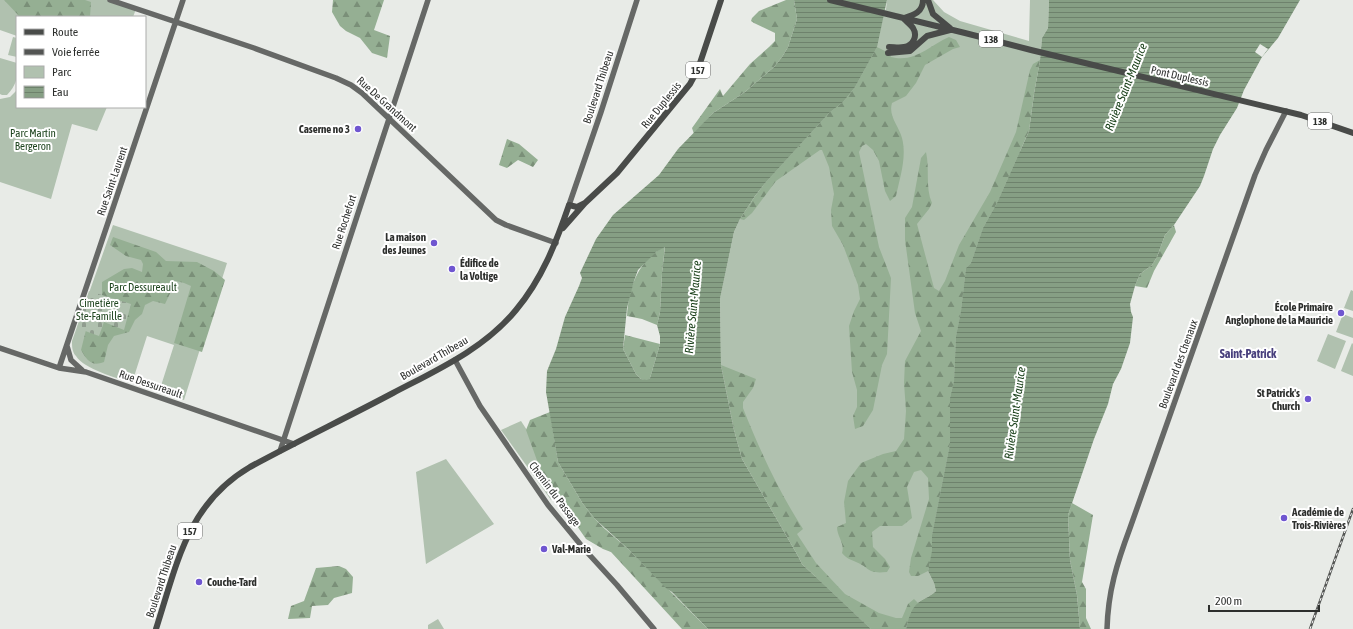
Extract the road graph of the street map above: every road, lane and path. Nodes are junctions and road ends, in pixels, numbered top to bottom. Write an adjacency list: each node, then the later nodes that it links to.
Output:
1 (110, 0): 10 (street, Rue De Grandmont)
2 (183, 0): 10 (street, Rue Saint-Laurent)
3 (428, 0): 13 (street, Rue Rochefort)
4 (637, 0): 16 (street, Boulevard Thibeau)
5 (721, 0): 15 (main road, Rue Duplessis / 157)
6 (830, 0): 9 (main road, 138)
7 (923, 0): 9 (main road)
8 (928, 0): 11 (main road)
9 (902, 18): 11 (main road, 138); 11 (main road)
10 (176, 22): 13 (street, Rue De Grandmont); 19 (street, Rue Saint-Laurent)
11 (952, 30): 12 (main road, Pont Duplessis / 138)
12 (1286, 111): 14 (main road, 138); 29 (street, Boulevard des Chenaux)
13 (389, 118): 18 (street, Rue De Grandmont); 24 (street, Rue Rochefort)
14 (1353, 133)
15 (585, 203): 16 (main road); 17 (main road, Rue Duplessis / 157)
16 (569, 205): 17 (main road, Boulevard Thibeau / 157)
17 (560, 232): 18 (main road, Boulevard Thibeau / 157)
18 (556, 243): 21 (main road, Boulevard Thibeau / 157)
19 (68, 342): 22 (street, Rue Saint-Laurent); 23 (street)
20 (0, 348): 22 (street, Rue Dessureault)
21 (455, 360): 25 (main road, Boulevard Thibeau / 157); 28 (street, Chemin du Passage)
22 (59, 368): 23 (street, Rue Dessureault)
23 (84, 372): 24 (street, Rue Dessureault)
24 (283, 440): 25 (street, Rue Dessureault); 26 (street, Rue Rochefort)
25 (294, 444): 26 (main road, Boulevard Thibeau / 157)
26 (280, 451): 27 (main road, Boulevard Thibeau / 157)
27 (156, 629)
28 (654, 629)
29 (1107, 629)

